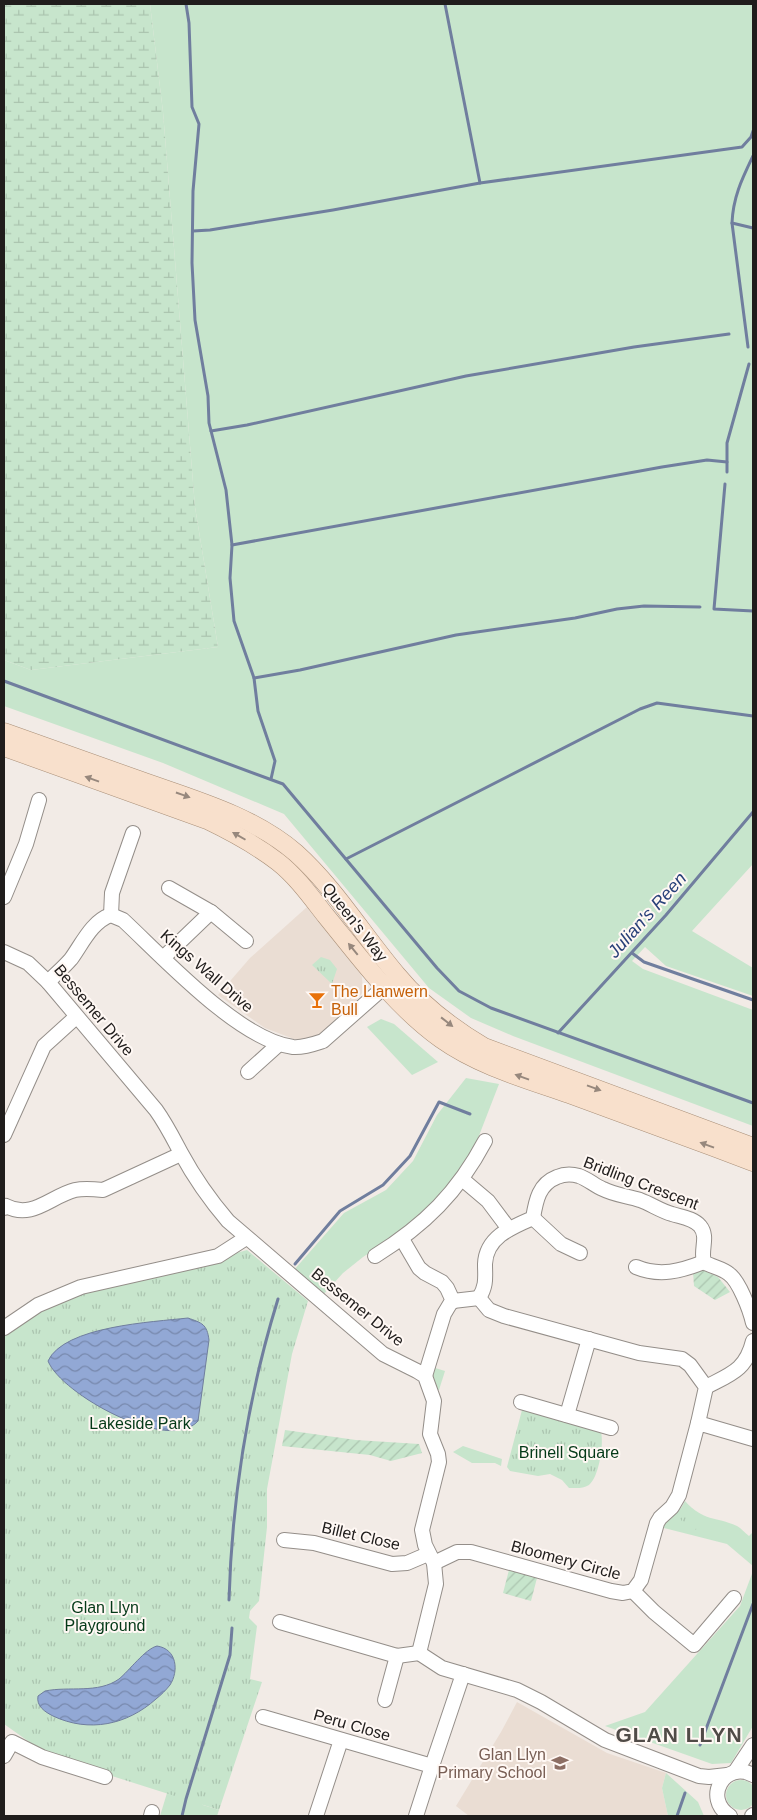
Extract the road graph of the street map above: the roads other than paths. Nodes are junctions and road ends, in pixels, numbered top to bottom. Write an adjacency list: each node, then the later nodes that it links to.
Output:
1 (4, 732): 13 (main road, Queen's Way, one-way to 13)
2 (4, 747): 13 (main road, Queen's Way, one-way to 2)
3 (39, 800): 6 (street)
4 (133, 833): 8 (street)
5 (169, 888): 7 (street)
6 (4, 897)
7 (211, 912): 9 (street); 11 (street)
8 (111, 915): 11 (street, Kings Wall Drive); 12 (street)
9 (246, 941)
10 (4, 952): 12 (street, Bessemer Drive)
11 (163, 958): 15 (street, Kings Wall Drive)
12 (48, 982): 14 (street, Bessemer Drive)
13 (391, 982): 15 (street, Kings Wall Drive); 19 (main road, Queen's Way, one-way to 19); 21 (main road, Queen's Way, one-way to 13)
14 (76, 1017): 17 (street); 20 (street, Bessemer Drive)
15 (279, 1044): 16 (street)
16 (248, 1072)
17 (4, 1134)
18 (485, 1141): 22 (street)
19 (753, 1147)
20 (181, 1154): 23 (street); 26 (street, Bessemer Drive)
21 (753, 1162)
22 (462, 1179): 25 (street); 27 (street)
23 (5, 1206)
24 (533, 1218): 25 (street); 28 (street); 30 (street, Bridling Crescent)
25 (509, 1229): 32 (street)
26 (246, 1238): 36 (street); 39 (street, Bessemer Drive)
27 (402, 1239): 29 (street); 33 (street)
28 (580, 1253)
29 (376, 1256)
30 (704, 1262): 31 (street); 34 (street)
31 (636, 1267)
32 (479, 1298): 33 (street); 37 (street)
33 (453, 1301): 39 (street)
34 (750, 1303): 35 (street)
35 (753, 1323)
36 (4, 1328)
37 (588, 1339): 40 (street); 42 (street)
38 (753, 1341): 40 (street)
39 (425, 1376): 47 (street)
40 (706, 1387): 43 (street)
41 (521, 1402): 42 (street)
42 (567, 1415): 44 (street)
43 (698, 1423): 45 (street); 48 (street, Bloomery Circle)
44 (611, 1428)
45 (753, 1439)
46 (284, 1540): 47 (street, Billet Close)
47 (431, 1558): 48 (street, Bloomery Circle); 51 (street)
48 (633, 1591): 49 (street)
49 (734, 1598)
50 (280, 1622): 52 (street)
51 (419, 1653): 52 (street); 53 (street)
52 (397, 1656): 54 (street)
53 (463, 1674): 60 (street); 63 (street)
54 (384, 1700)
55 (263, 1717): 57 (street, Peru Close)
56 (8, 1739): 59 (street); 64 (street)
57 (341, 1740): 60 (street, Peru Close); 66 (street)
58 (753, 1745): 61 (street)
59 (4, 1756)
60 (432, 1766): 67 (street)
61 (731, 1773): 62 (street); 63 (street); 65 (street)
62 (753, 1775)
63 (699, 1776): 65 (street)
64 (105, 1777)
65 (719, 1806): 68 (street)
66 (316, 1816)
67 (416, 1816)
68 (730, 1816)

